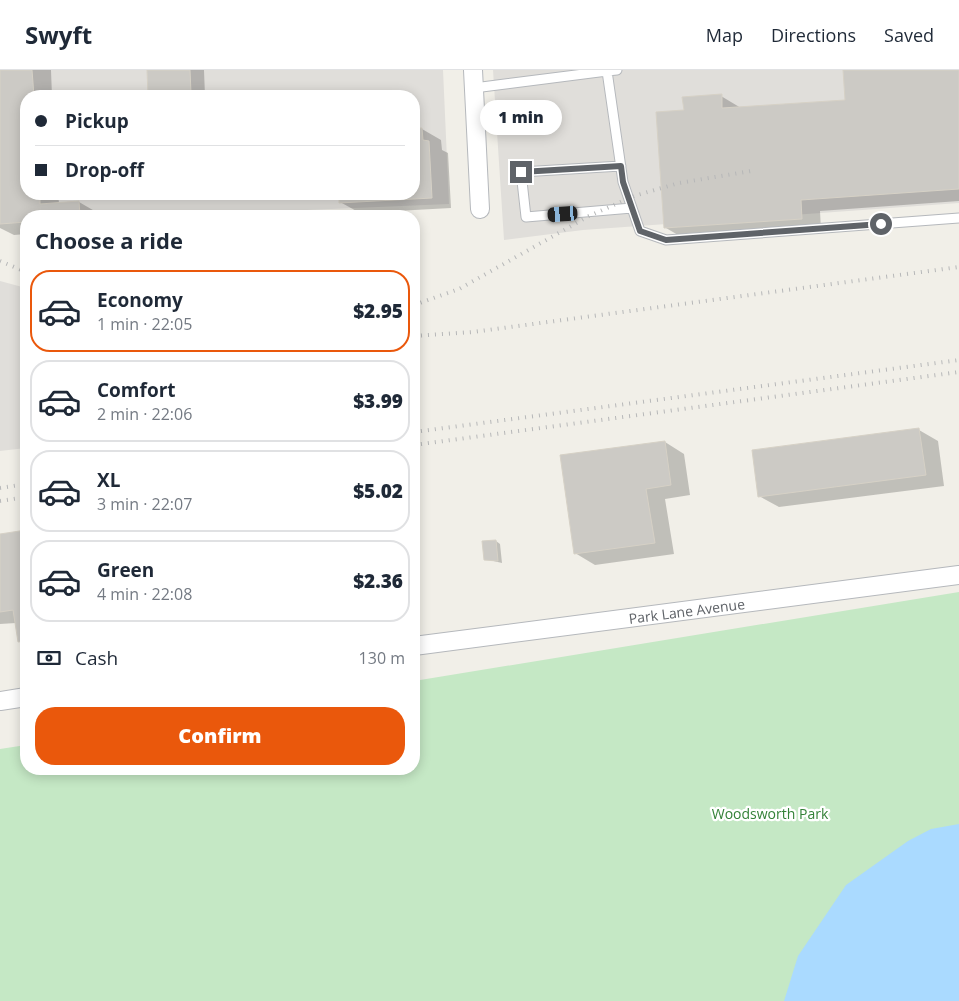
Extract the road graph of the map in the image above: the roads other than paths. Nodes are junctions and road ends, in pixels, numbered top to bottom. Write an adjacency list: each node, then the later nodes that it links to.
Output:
1 (473, 70): 4 (street)
2 (617, 70): 3 (lane)
3 (606, 71): 4 (lane); 5 (lane)
4 (474, 88): 7 (street)
5 (621, 166): 6 (lane); 6 (lane)
6 (632, 208): 8 (lane)
7 (480, 210)
8 (959, 218)
9 (959, 575): 10 (street, Park Lane Avenue)
10 (420, 645)
11 (20, 698): 12 (street)
12 (0, 701)

